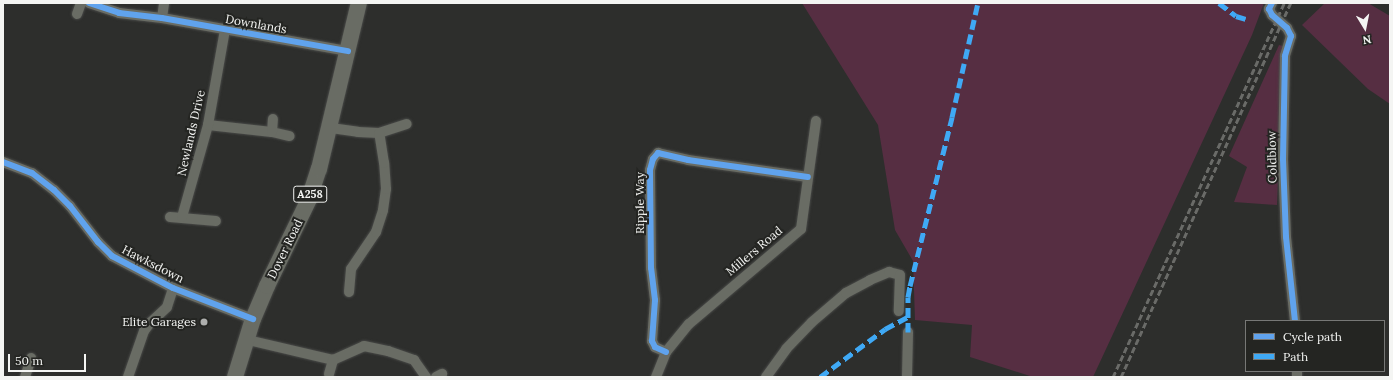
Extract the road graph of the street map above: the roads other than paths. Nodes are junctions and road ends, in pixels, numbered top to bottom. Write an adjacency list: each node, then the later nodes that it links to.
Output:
1 (81, 3): 6 (street)
2 (89, 3): 7 (street, Downlands)
3 (164, 3): 7 (street)
4 (359, 3): 9 (main road, Dover Road / A258)
5 (1272, 3): 27 (street, Coldblow)
6 (78, 14)
7 (162, 18): 8 (street, Downlands)
8 (224, 30): 9 (street, Downlands); 13 (street, Newlands Drive)
9 (348, 51): 14 (main road, Dover Road / A258)
10 (273, 119): 15 (street)
11 (816, 121): 19 (street, Millers Road)
12 (407, 124): 16 (street)
13 (208, 125): 15 (street); 21 (street, Newlands Drive)
14 (330, 128): 16 (street); 26 (main road, Dover Road / A258)
15 (272, 132): 17 (street)
16 (379, 133): 24 (street)
17 (290, 136)
18 (3, 162): 23 (street, Hawksdown)
19 (808, 177): 30 (street, Millers Road); 30 (street, Ripple Way)
20 (170, 217): 21 (street)
21 (182, 217): 22 (street)
22 (216, 221)
23 (173, 288): 26 (street, Hawksdown); 35 (street)
24 (349, 292)
25 (899, 311): 39 (street)
26 (253, 319): 29 (main road, Dover Road / A258)
27 (1295, 320)
28 (908, 332): 40 (street)
29 (248, 340): 32 (street); 36 (main road, Dover Road / A258)
30 (666, 352): 38 (street, Millers Road)
31 (31, 358): 34 (street)
32 (333, 360): 33 (street); 37 (street)
33 (328, 374)
34 (25, 377)
35 (128, 377)
36 (235, 377)
37 (426, 377)
38 (656, 377)
39 (766, 377)
40 (907, 377)

